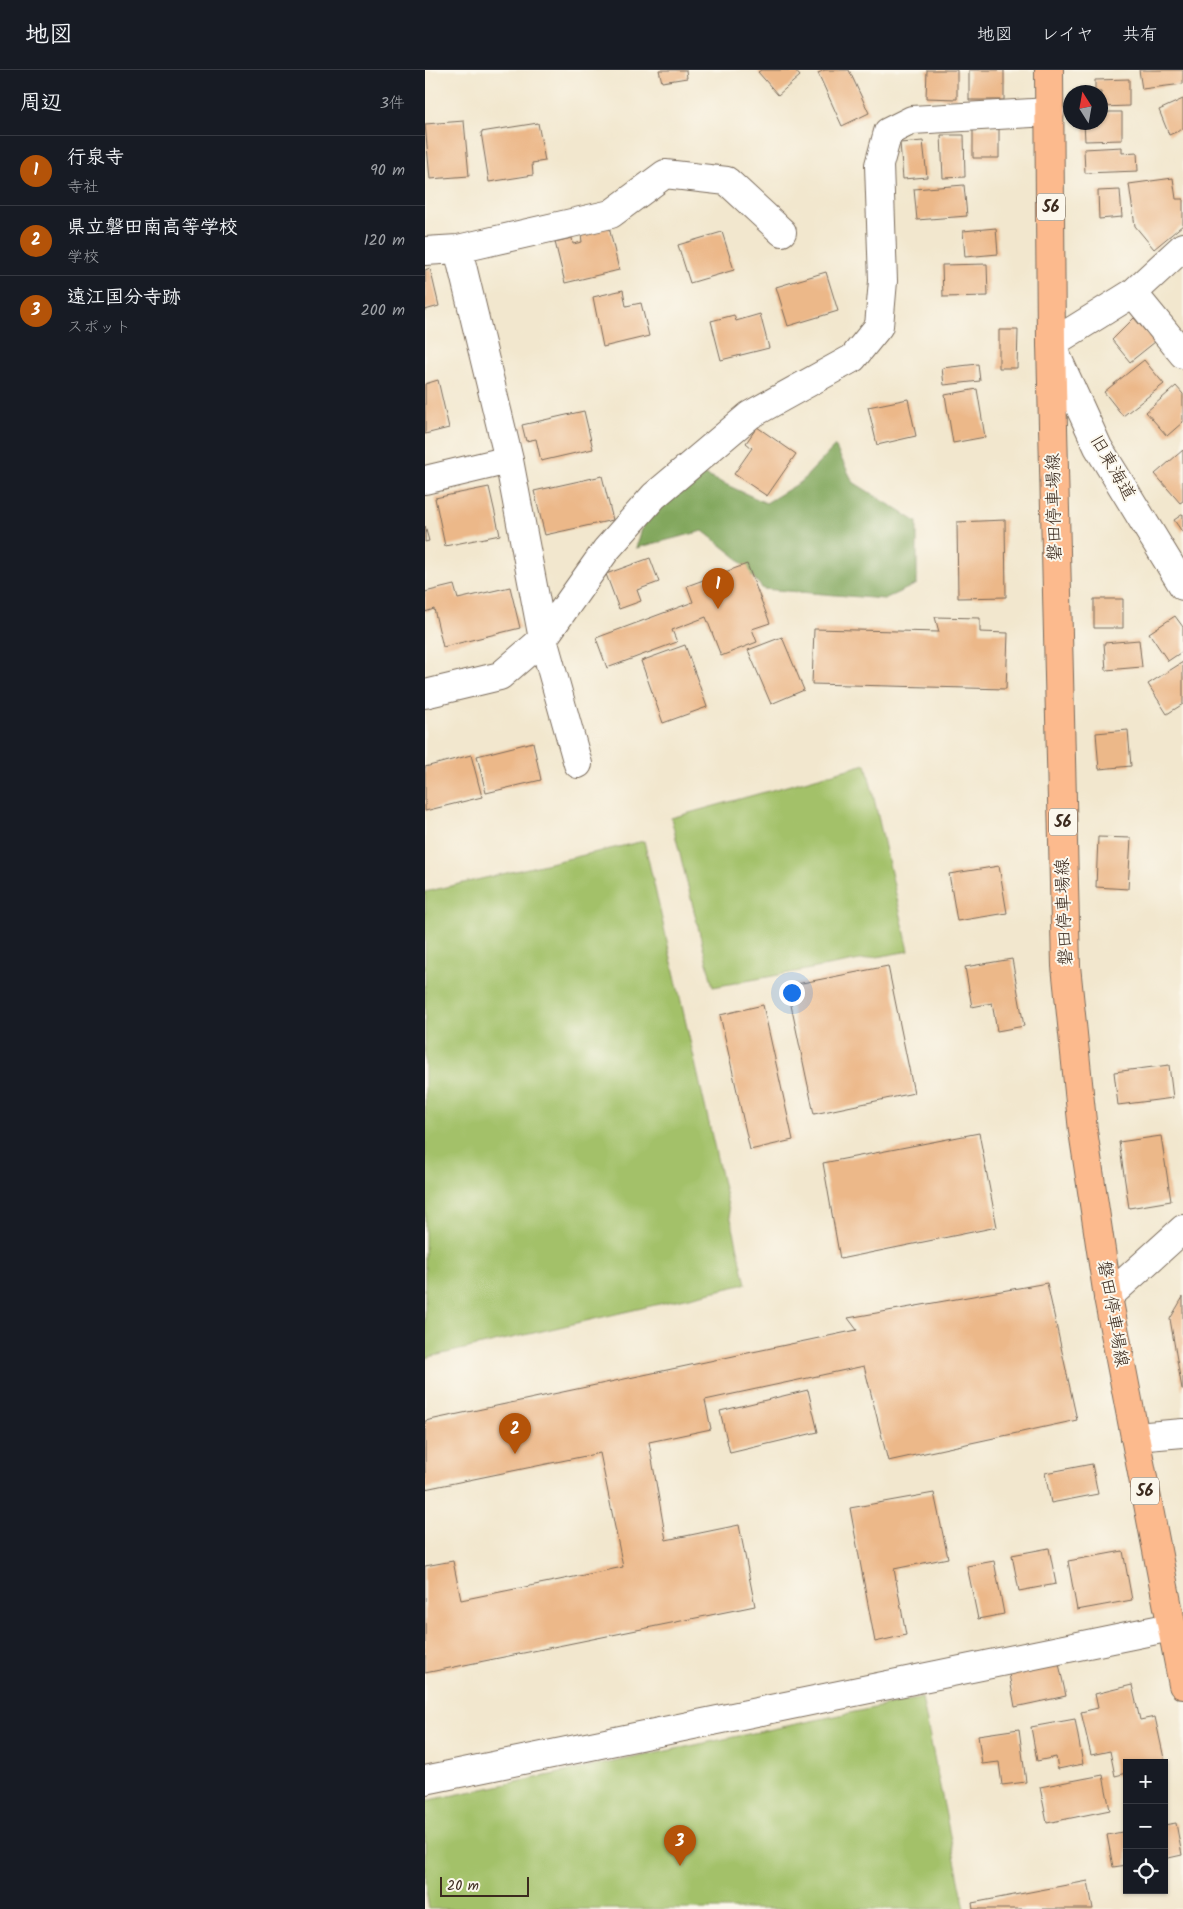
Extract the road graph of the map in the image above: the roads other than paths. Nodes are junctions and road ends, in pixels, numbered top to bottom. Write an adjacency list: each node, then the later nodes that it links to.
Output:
1 (1049, 70): 2 (main road, 磐田停車場線 / 56)
2 (1050, 112): 8 (main road, 磐田停車場線 / 56); 13 (street)
3 (781, 232): 5 (street)
4 (1183, 247): 7 (street)
5 (458, 249): 6 (street); 10 (street)
6 (425, 251)
7 (1133, 293): 8 (street); 9 (street)
8 (1051, 344): 12 (street, 旧東海道); 17 (main road, 磐田停車場線 / 56)
9 (1183, 354)
10 (509, 460): 11 (street); 13 (street)
11 (425, 480)
12 (1183, 586)
13 (543, 639): 14 (street); 15 (street)
14 (425, 694)
15 (577, 764)
16 (1183, 1229): 17 (street)
17 (1108, 1297): 19 (main road, 磐田停車場線 / 56)
18 (1183, 1433): 19 (street)
19 (1135, 1437): 20 (main road, 磐田停車場線 / 56)
20 (1171, 1627): 21 (main road, 磐田停車場線 / 56); 22 (street)
21 (1183, 1685)
22 (425, 1780)

